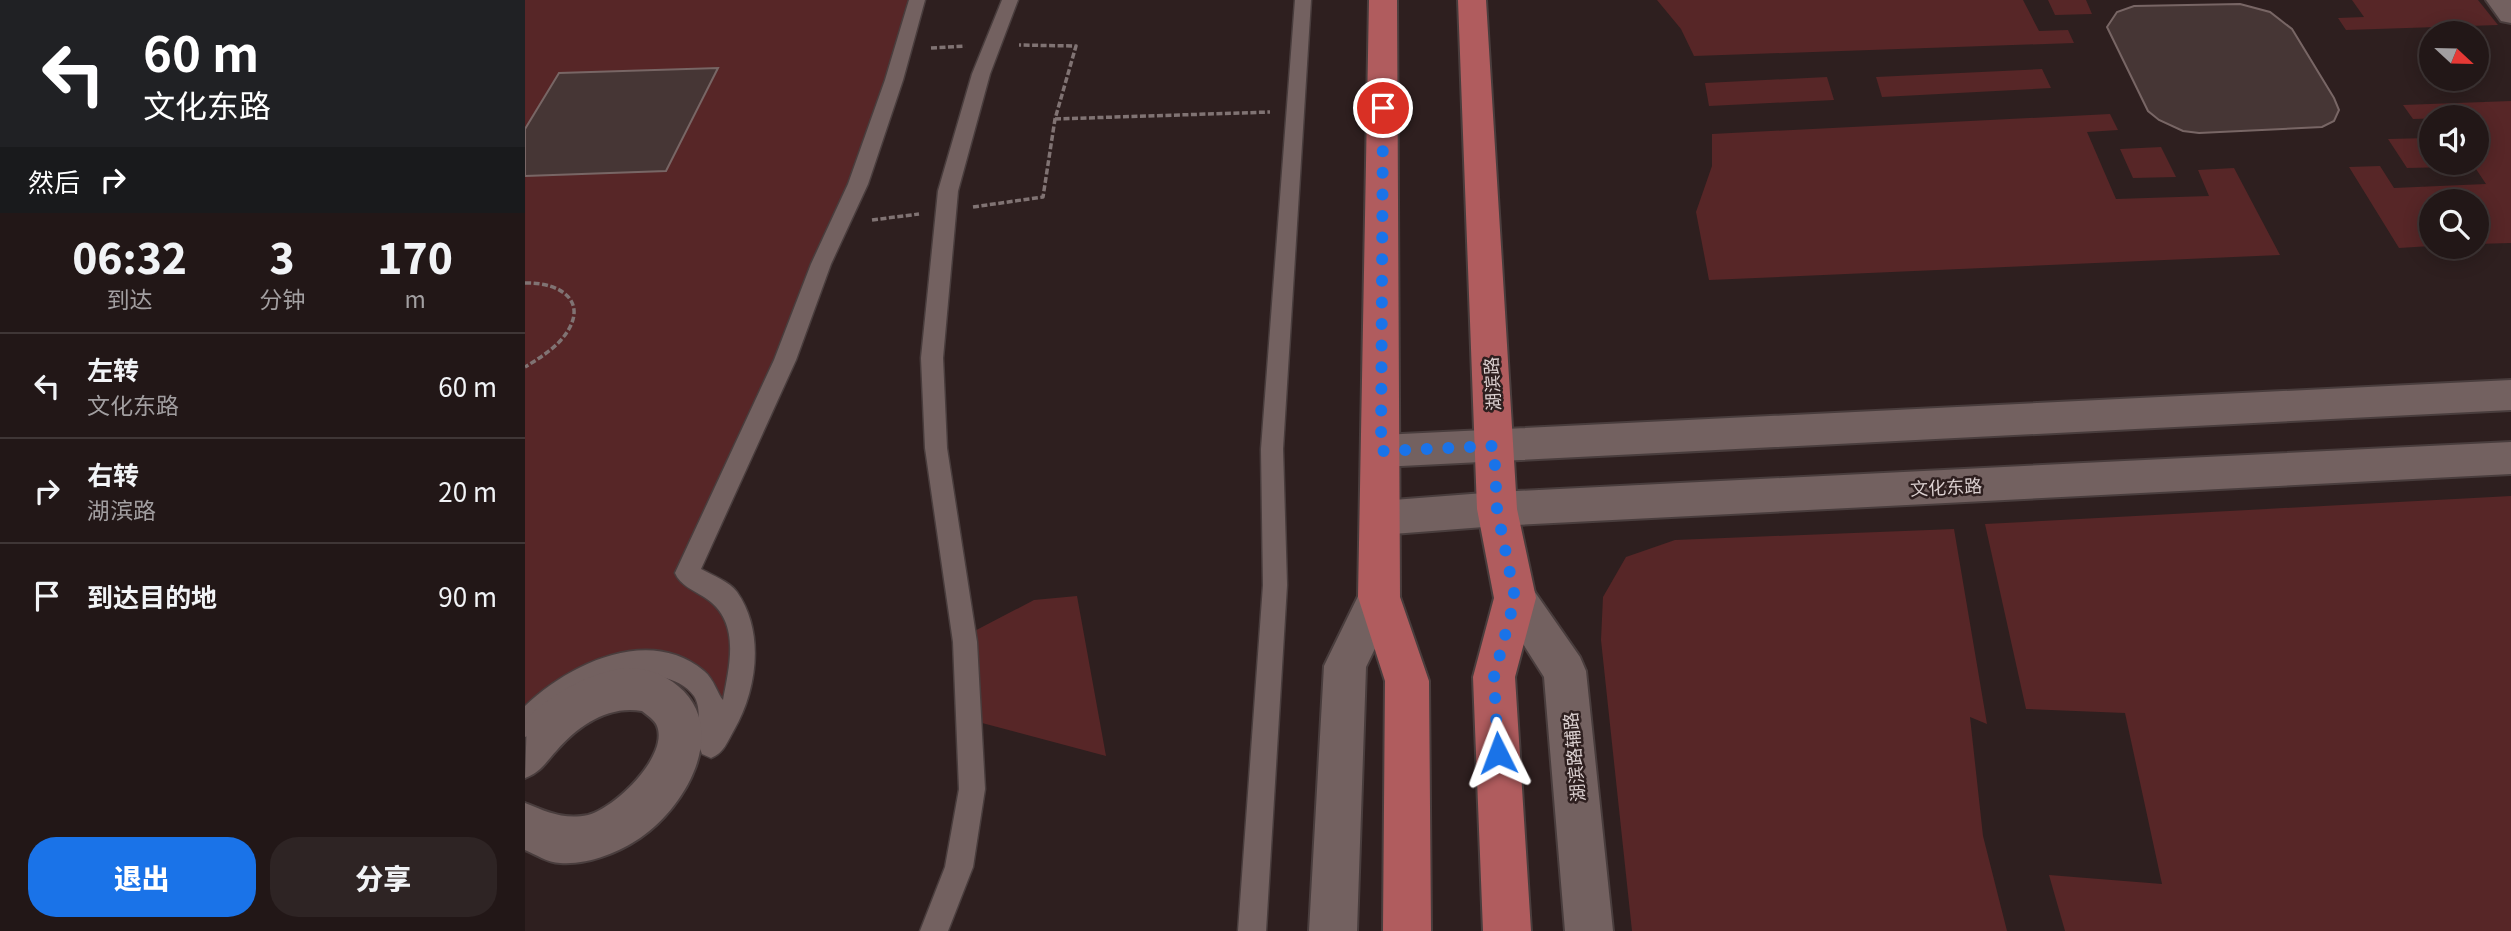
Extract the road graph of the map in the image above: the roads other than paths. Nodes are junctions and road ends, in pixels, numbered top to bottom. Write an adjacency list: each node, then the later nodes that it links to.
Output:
1 (917, 0): 16 (lane)
2 (1010, 0): 19 (lane)
3 (1303, 0): 20 (lane)
4 (1383, 0): 10 (main road)
5 (1472, 0): 9 (main road, 湖滨路)
6 (2500, 0): 7 (street)
7 (2511, 14)
8 (2511, 395): 9 (street)
9 (1494, 446): 10 (street); 12 (main road, 湖滨路)
10 (1381, 451): 13 (main road)
11 (2511, 458): 12 (street, 文化东路)
12 (1497, 509): 13 (street, 文化东路); 15 (main road, 湖滨路)
13 (1380, 518): 14 (main road)
14 (1379, 597): 21 (street); 22 (main road)
15 (1515, 598): 23 (main road, 湖滨路); 24 (street, 湖滨路辅路)
16 (525, 724)
17 (525, 756): 18 (street)
18 (525, 826)
19 (934, 931)
20 (1252, 931)
21 (1333, 931)
22 (1407, 931)
23 (1507, 931)
24 (1589, 931)

